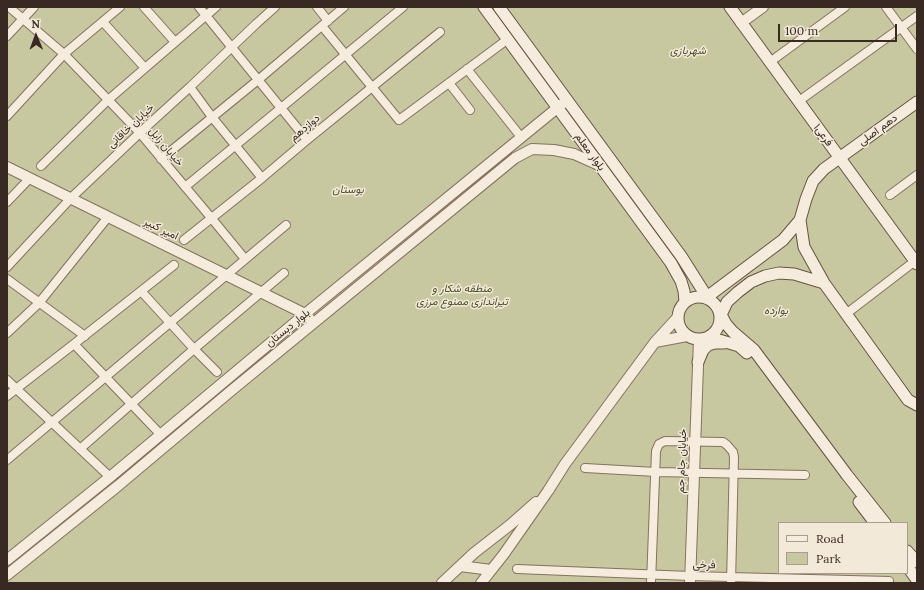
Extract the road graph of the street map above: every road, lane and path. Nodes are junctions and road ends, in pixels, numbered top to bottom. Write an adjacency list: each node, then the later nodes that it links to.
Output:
1 (9, 7): 19 (street, خیابان زابل)
2 (34, 7): 19 (street)
3 (120, 7): 20 (street)
4 (144, 7): 27 (street)
5 (199, 7): 17 (street)
6 (216, 7): 17 (street)
7 (275, 7): 28 (street, خیابان خاقانی)
8 (317, 7): 21 (street)
9 (344, 7): 21 (street)
10 (403, 7): 31 (street)
11 (484, 7): 26 (main road, بلوار معلم)
12 (500, 7): 40 (main road, بلوار معلم)
13 (730, 7): 22 (main road, فرعی۱)
14 (763, 7): 22 (street)
15 (845, 7): 32 (street)
16 (886, 7): 23 (street)
17 (206, 15): 27 (street); 28 (street)
18 (917, 16): 23 (street)
19 (23, 18): 25 (street); 30 (street, خیابان زابل)
20 (102, 22): 30 (street); 33 (street)
21 (325, 23): 31 (street); 35 (street)
22 (742, 23): 32 (main road, فرعی۱)
23 (901, 27): 29 (street); 41 (street)
24 (440, 32): 38 (street, دوازدهم)
25 (7, 36)
26 (508, 39): 34 (street); 43 (main road, بلوار معلم)
27 (175, 42): 33 (street)
28 (232, 47): 35 (street); 37 (street, خیابان خاقانی)
29 (917, 49)
30 (64, 54): 39 (street, خیابان زابل); 46 (street)
31 (346, 55): 38 (street); 44 (street)
32 (770, 62): 41 (main road, فرعی۱)
33 (144, 68): 39 (street)
34 (467, 69): 36 (street); 49 (street)
35 (258, 80): 44 (street); 47 (street)
36 (449, 83): 38 (street); 45 (street)
37 (190, 87): 47 (street); 48 (street, خیابان خاقانی)
38 (372, 87): 50 (street, دوازدهم)
39 (108, 100): 48 (street, خیابان زابل); 54 (street)
40 (567, 100): 43 (street, بلوار دبستان); 79 (main road, بلوار معلم)
41 (799, 101): 52 (main road, فرعی۱)
42 (917, 102): 52 (main road, دهم اصلی)
43 (558, 107): 49 (street, بلوار دبستان); 55 (main road, بلوار معلم)
44 (282, 108): 50 (street); 51 (street)
45 (470, 110)
46 (7, 116)
47 (212, 117): 51 (street); 53 (street)
48 (140, 133): 53 (street, خیابان زابل); 62 (street, خیابان خاقانی)
49 (521, 137): 82 (street, بلوار دبستان)
50 (307, 140): 59 (street, دوازدهم)
51 (236, 146): 59 (street); 60 (street)
52 (840, 158): 66 (main road, دهم اصلی); 70 (main road, فرعی۱)
53 (162, 159): 60 (street, خیابان زابل)
54 (41, 166)
55 (601, 166): 80 (main road, بلوار معلم); 87 (street, بلوار دبستان)
56 (7, 167): 58 (street, امیر کبیر)
57 (917, 175): 61 (street)
58 (30, 178): 62 (street, امیر کبیر); 63 (street)
59 (262, 178): 65 (street, دوازدهم)
60 (185, 187): 65 (street, خیابان زابل)
61 (890, 195)
62 (72, 198): 64 (street, امیر کبیر); 72 (street, خیابان خاقانی)
63 (7, 202)
64 (108, 217): 74 (street, امیر کبیر); 81 (street)
65 (212, 218): 68 (street, دوازدهم); 69 (street, خیابان زابل)
66 (800, 220): 76 (main road); 79 (main road)
67 (286, 225): 69 (street)
68 (184, 240)
69 (245, 259): 74 (street)
70 (916, 262): 83 (street)
71 (174, 265): 77 (street)
72 (7, 267)
73 (284, 274): 78 (street)
74 (226, 275): 78 (street, امیر کبیر); 86 (street)
75 (7, 279): 81 (street)
76 (824, 283): 83 (main road); 84 (main road)
77 (140, 291): 86 (street); 89 (street)
78 (262, 292): 82 (street, امیر کبیر); 95 (street)
79 (706, 297): 80 (main road); 84 (main road)
80 (685, 302): 85 (main road)
81 (39, 303): 88 (street); 89 (street)
82 (305, 314): 87 (street); 105 (street, بلوار دبستان)
83 (846, 314): 103 (main road)
84 (721, 315): 91 (main road); 117 (main road)
85 (678, 317): 90 (main road); 92 (street)
86 (169, 322): 95 (street); 98 (street)
87 (313, 323): 126 (street, بلوار دبستان)
88 (7, 333)
89 (85, 336): 94 (street)
90 (687, 336): 91 (main road); 92 (street)
91 (704, 338): 93 (main road); 96 (street, خیابان جام جم)
92 (655, 342): 115 (street)
93 (730, 343): 96 (main road); 116 (main road)
94 (74, 344): 98 (street); 100 (street)
95 (194, 349): 97 (street); 102 (street)
96 (698, 362): 106 (street, خیابان جام جم)
97 (218, 372)
98 (106, 377): 102 (street); 104 (street)
99 (7, 380): 100 (street)
100 (16, 388): 101 (street); 104 (street)
101 (7, 396)
102 (131, 404): 105 (street); 107 (street)
103 (917, 405)
104 (51, 422): 107 (street); 108 (street)
105 (161, 435): 114 (street, بلوار دبستان)
106 (695, 442): 110 (street); 111 (street, خیابان جام جم); 112 (street)
107 (80, 449): 114 (street)
108 (7, 460)
109 (585, 468): 110 (street)
110 (656, 472): 111 (street); 125 (street)
111 (694, 473): 112 (street); 127 (street, خیابان جام جم)
112 (734, 474): 113 (street); 128 (street)
113 (805, 475)
114 (110, 478): 119 (street, بلوار دبستان)
115 (548, 491): 121 (street); 124 (street)
116 (874, 522)
117 (884, 522)
118 (908, 552): 120 (main road)
119 (7, 560)
120 (917, 562)
121 (460, 566): 124 (street); 131 (street)
122 (908, 567): 129 (main road)
123 (517, 569): 125 (street, فرخی)
124 (491, 570): 132 (street)
125 (652, 574): 127 (street, فرخی); 133 (street)
126 (7, 575)
127 (690, 579): 128 (street, فرخی)
128 (731, 580): 130 (street, فرخی)
129 (917, 580)
130 (890, 581)
131 (442, 583)
132 (481, 583)
133 (651, 583)

